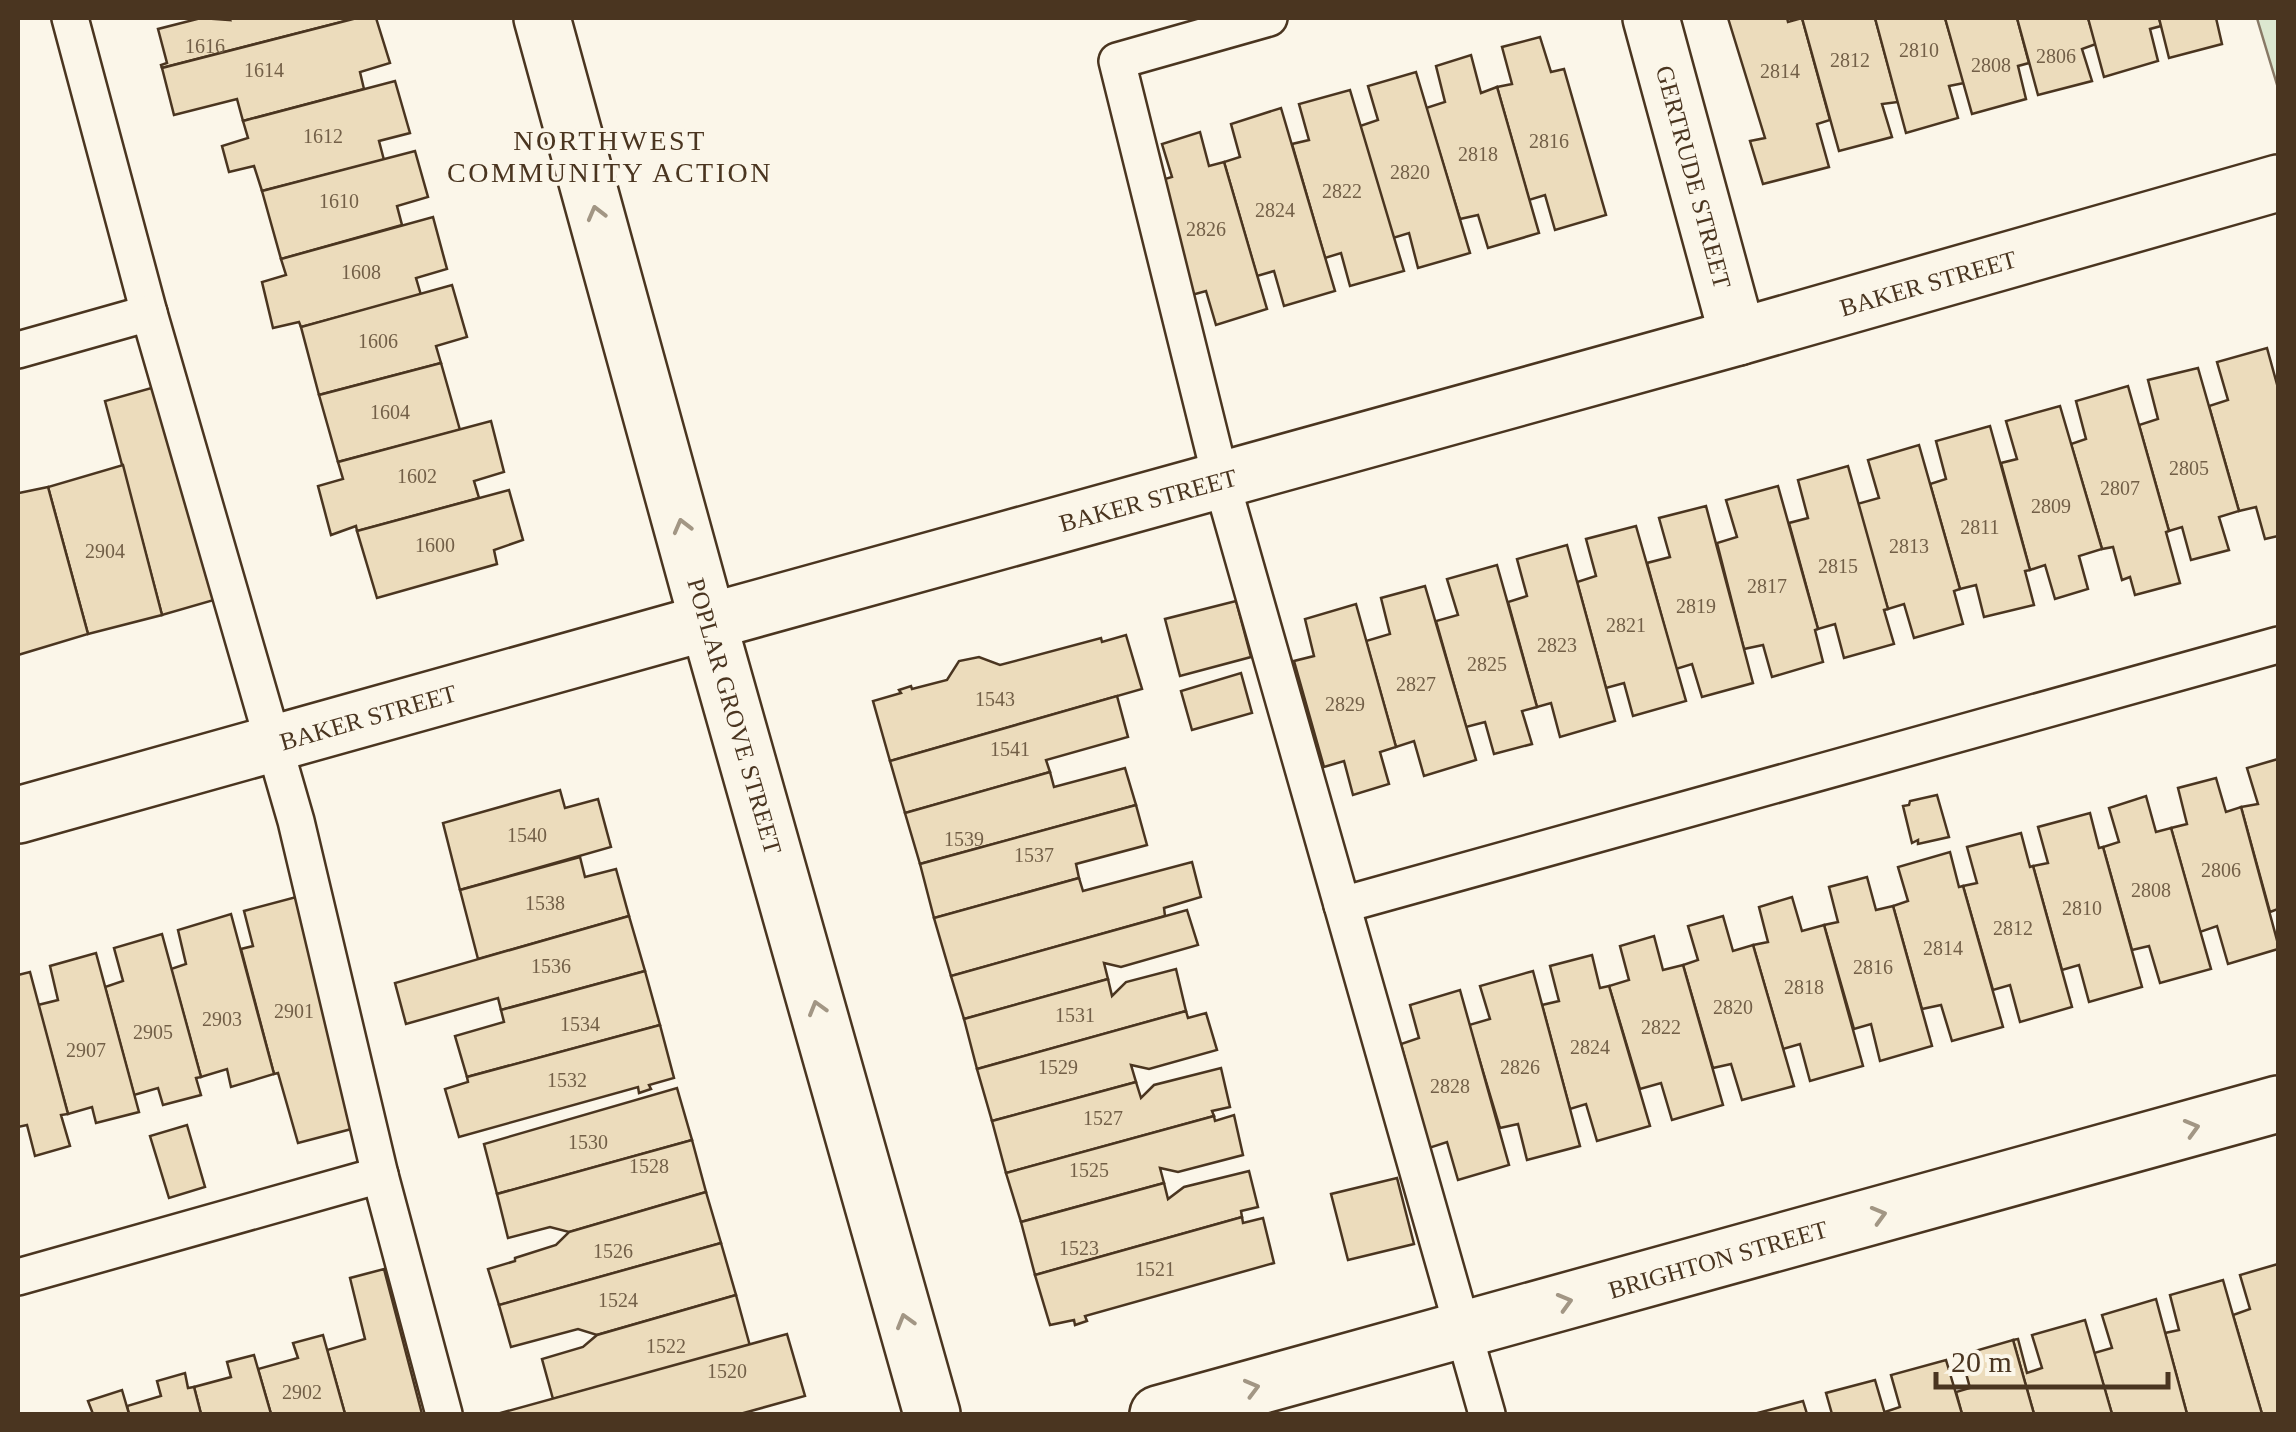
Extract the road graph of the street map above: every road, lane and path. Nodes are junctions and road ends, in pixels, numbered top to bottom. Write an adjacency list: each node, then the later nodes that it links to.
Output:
1 (70, 18): 6 (lane)
2 (542, 18): 10 (street, POPLAR GROVE STREET, one-way to 2)
3 (1268, 18): 9 (lane)
4 (1651, 18): 7 (street, GERTRUDE STREET)
5 (2278, 183): 7 (street, BAKER STREET)
6 (149, 313): 8 (lane); 12 (lane)
7 (1738, 336): 9 (street, BAKER STREET)
8 (18, 350)
9 (1222, 480): 10 (street, BAKER STREET); 14 (lane)
10 (708, 622): 12 (street, BAKER STREET); 20 (street, POPLAR GROVE STREET, one-way to 10)
11 (2278, 646): 14 (lane)
12 (275, 743): 13 (street, BAKER STREET); 16 (lane)
13 (18, 815)
14 (1342, 906): 18 (lane)
15 (2278, 1104): 18 (street, BRIGHTON STREET, one-way to 15)
16 (380, 1175): 17 (lane); 19 (lane)
17 (18, 1276)
18 (1464, 1330): 21 (street, BRIGHTON STREET, one-way to 18); 22 (lane)
19 (444, 1414)
20 (932, 1414)
21 (1158, 1414)
22 (1487, 1414)

